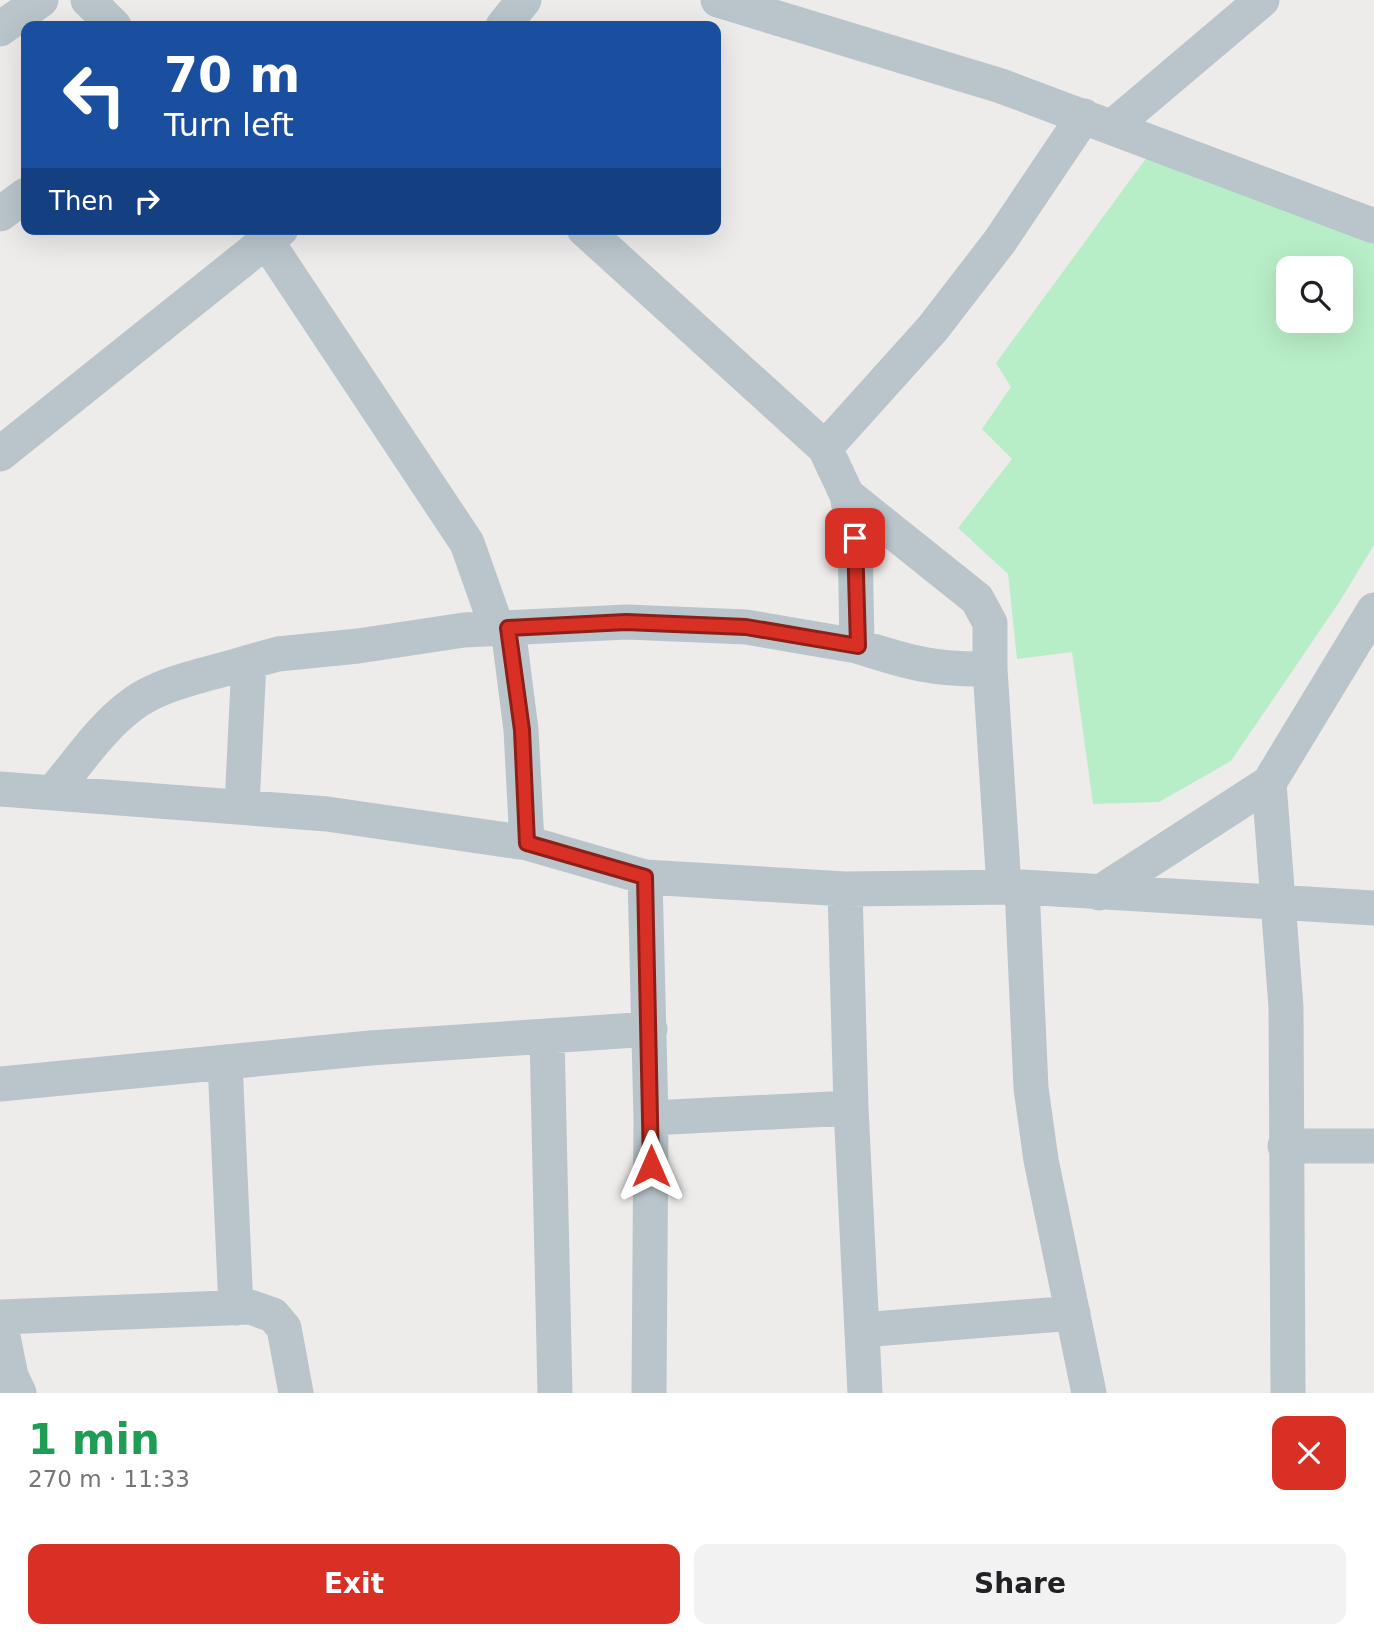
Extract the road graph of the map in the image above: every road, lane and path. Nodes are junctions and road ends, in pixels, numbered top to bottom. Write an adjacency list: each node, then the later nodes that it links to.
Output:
1 (41, 0): 8 (street)
2 (88, 0): 6 (street)
3 (524, 0): 7 (street)
4 (1262, 0): 9 (street)
5 (729, 2): 9 (street)
6 (109, 21)
7 (507, 21)
8 (0, 29)
9 (1098, 122): 12 (street); 15 (street)
10 (21, 199): 11 (street)
11 (0, 214)
12 (1374, 226)
13 (274, 235): 16 (street); 19 (street)
14 (591, 235): 15 (street)
15 (825, 448): 17 (street)
16 (0, 454)
17 (848, 495): 20 (street); 22 (street)
18 (1374, 611): 23 (street)
19 (503, 628): 20 (street); 21 (street); 27 (street)
20 (858, 646): 22 (street)
21 (249, 662): 25 (street); 26 (street)
22 (990, 668): 29 (street)
23 (1269, 783): 31 (street); 32 (street)
24 (0, 789): 25 (street)
25 (53, 792): 26 (street)
26 (242, 806): 27 (street)
27 (527, 843): 28 (street)
28 (645, 877): 30 (street); 34 (street)
29 (1013, 887): 30 (street); 31 (street); 43 (street)
30 (845, 889): 38 (street)
31 (1099, 892): 32 (street)
32 (1279, 902): 33 (street); 40 (street)
33 (1374, 908)
34 (650, 1029): 35 (street); 39 (street)
35 (547, 1036): 36 (street); 48 (street)
36 (225, 1062): 37 (street); 42 (street)
37 (0, 1084)
38 (851, 1108): 39 (street); 45 (street)
39 (651, 1118): 49 (street)
40 (1285, 1146): 41 (street); 52 (street)
41 (1374, 1146)
42 (236, 1308): 44 (street); 47 (street)
43 (1073, 1313): 45 (street); 51 (street)
44 (0, 1320): 46 (street)
45 (862, 1330): 50 (street)
46 (19, 1393)
47 (296, 1393)
48 (555, 1393)
49 (649, 1393)
50 (866, 1393)
51 (1088, 1393)
52 (1288, 1393)

